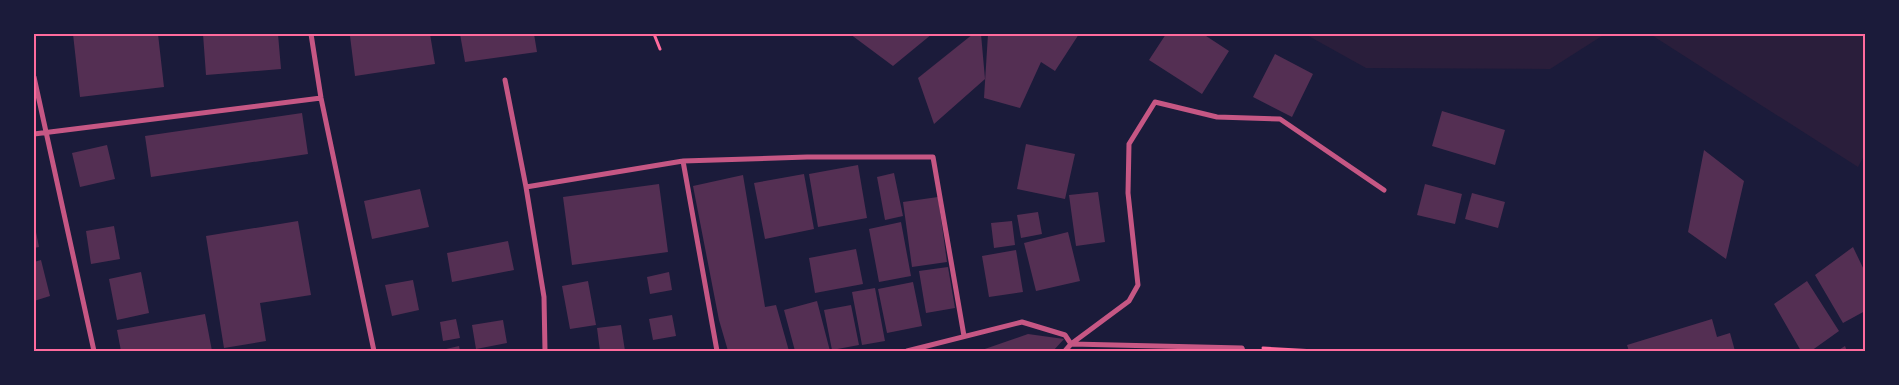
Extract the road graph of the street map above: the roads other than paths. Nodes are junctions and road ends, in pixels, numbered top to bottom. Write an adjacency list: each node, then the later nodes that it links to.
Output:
1 (311, 34): 4 (street)
2 (34, 77): 5 (street)
3 (505, 80): 8 (street)
4 (321, 98): 5 (street); 14 (street)
5 (45, 132): 6 (street); 13 (street)
6 (34, 134)
7 (683, 161): 8 (street); 10 (street); 16 (street)
8 (526, 187): 15 (street)
9 (1384, 190): 11 (street)
10 (964, 336): 11 (street); 17 (street)
11 (1071, 344): 12 (street); 18 (street)
12 (1243, 350)
13 (94, 351)
14 (374, 351)
15 (544, 351)
16 (717, 351)
17 (907, 351)
18 (1065, 351)

